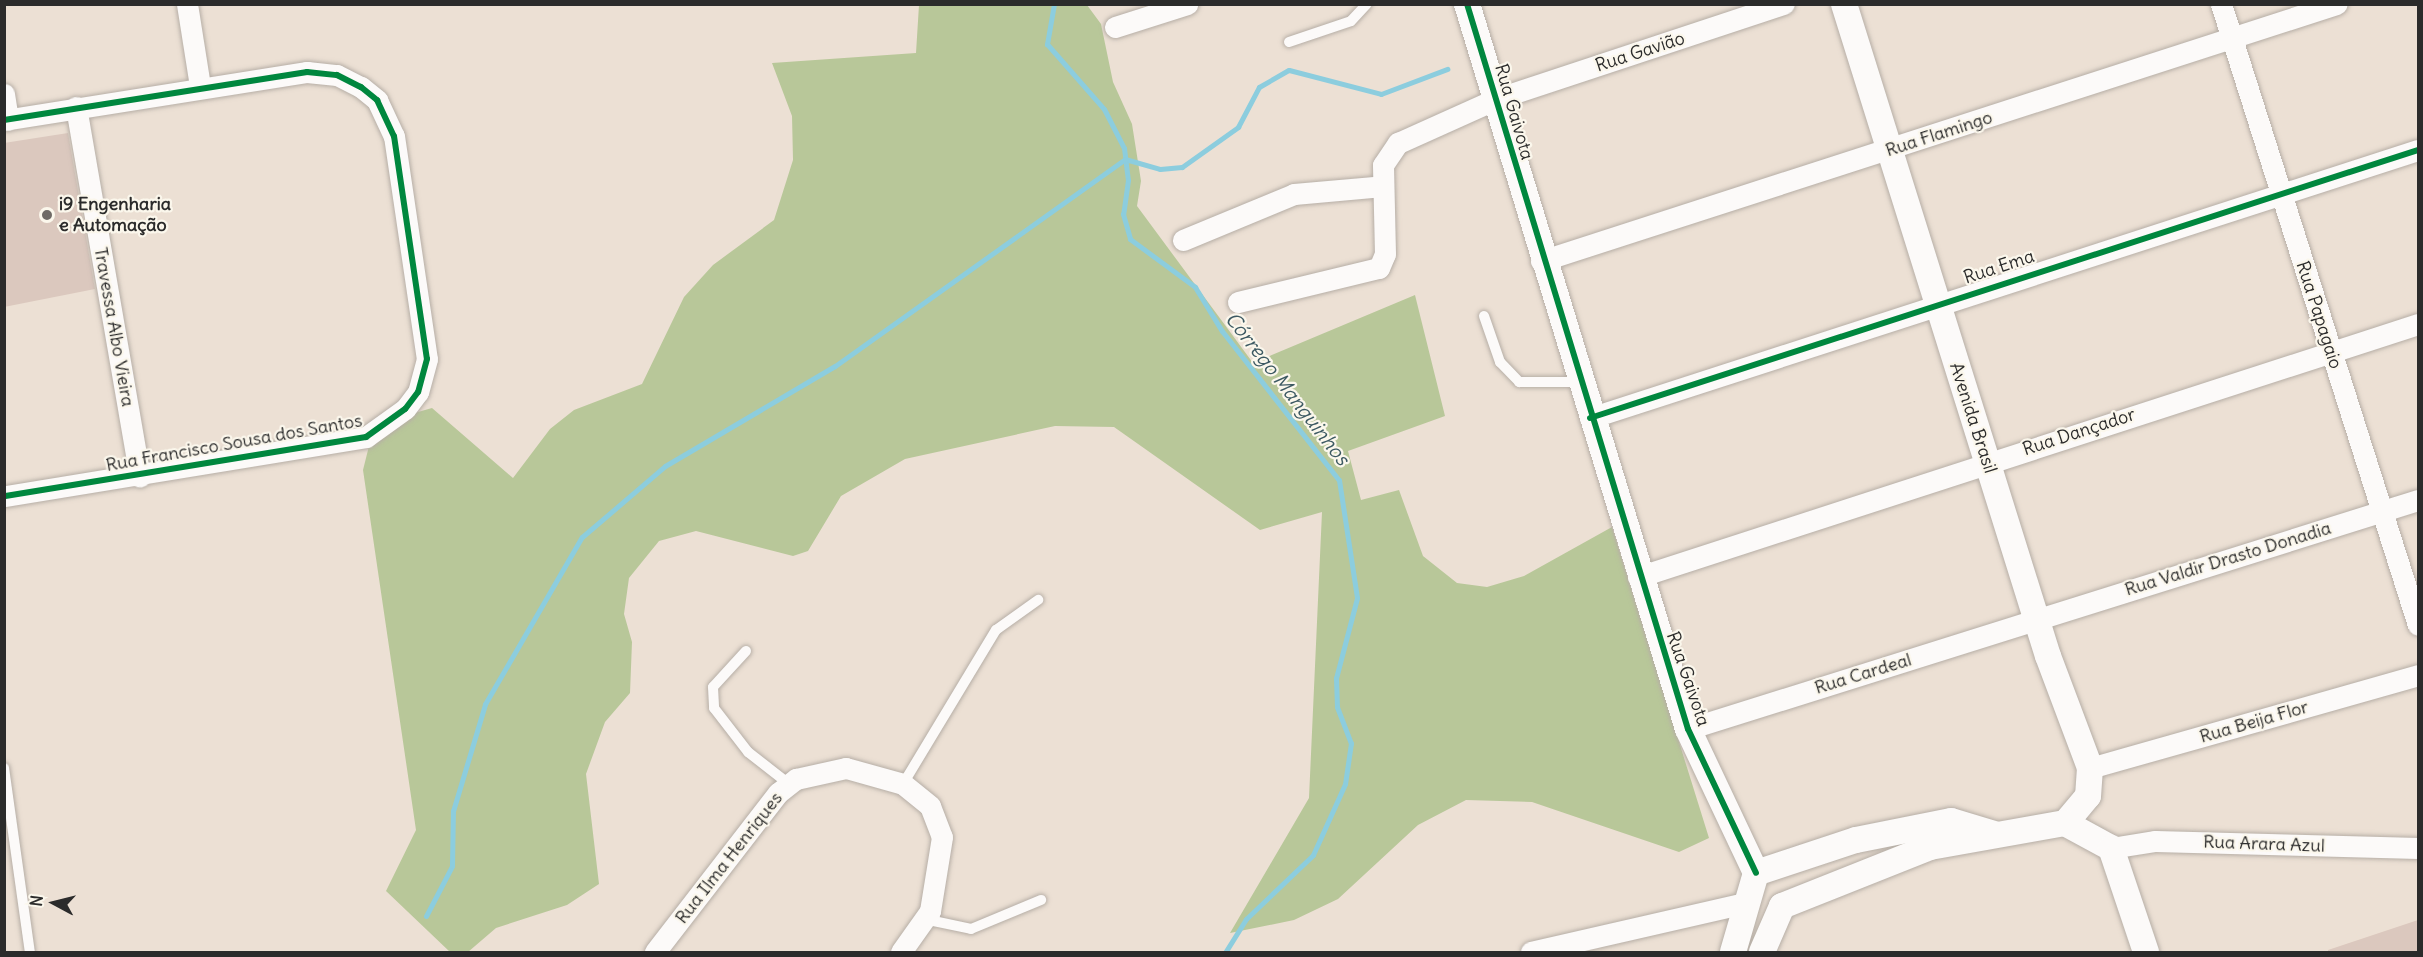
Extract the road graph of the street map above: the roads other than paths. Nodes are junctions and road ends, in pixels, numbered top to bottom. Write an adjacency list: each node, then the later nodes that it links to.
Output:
1 (187, 4): 12 (street)
2 (1187, 4): 9 (street)
3 (1367, 4): 11 (lane)
4 (1467, 4): 14 (street, Rua Gaivota)
5 (1784, 4): 14 (street, Rua Gavião)
6 (1844, 4): 18 (street, Avenida Brasil)
7 (2221, 4): 10 (street, Rua Papagaio)
8 (2336, 4): 10 (street, Rua Flamingo)
9 (1114, 27)
10 (2231, 37): 18 (street, Rua Flamingo); 20 (street, Rua Papagaio)
11 (1289, 42)
12 (200, 86): 15 (street, Rua Francisco Sousa dos Santos); 31 (street, Rua Francisco Sousa dos Santos)
13 (4, 94): 16 (street)
14 (1496, 99): 19 (street, Rua Gavião); 22 (street, Rua Gaivota)
15 (76, 107): 16 (street, Rua Francisco Sousa dos Santos); 31 (street, Travessa Albo Vieira)
16 (6, 120)
17 (2418, 150): 20 (street, Rua Ema)
18 (1888, 151): 22 (street, Rua Flamingo); 24 (street, Avenida Brasil)
19 (1383, 186): 21 (street); 23 (street)
20 (2280, 194): 24 (street, Rua Ema); 27 (street, Rua Papagaio)
21 (1183, 240)
22 (1541, 261): 28 (street, Rua Gaivota)
23 (1238, 302)
24 (1937, 303): 29 (street, Rua Ema); 30 (street, Avenida Brasil)
25 (1484, 316): 28 (lane)
26 (2418, 324): 27 (street, Rua Dançador)
27 (2331, 352): 30 (street, Rua Dançador); 34 (street, Rua Papagaio)
28 (1579, 382): 29 (street, Rua Gaivota)
29 (1590, 418): 35 (street, Rua Gaivota)
30 (1987, 462): 35 (street, Rua Dançador); 37 (street, Avenida Brasil)
31 (140, 476): 32 (street, Rua Francisco Sousa dos Santos)
32 (4, 496)
33 (2418, 500): 34 (street, Rua Valdir Drasto Donadia)
34 (2380, 512): 37 (street, Rua Valdir Drasto Donadia); 38 (street, Rua Papagaio)
35 (1638, 577): 41 (street, Rua Gaivota)
36 (1038, 600): 45 (lane)
37 (2037, 619): 41 (street, Rua Cardeal); 43 (street, Avenida Brasil)
38 (2418, 625)
39 (746, 651): 44 (lane)
40 (2418, 675): 43 (street, Rua Beija Flor)
41 (1688, 729): 50 (street, Rua Gaivota)
42 (4, 768): 54 (lane)
43 (2090, 768): 46 (street, Avenida Brasil)
44 (789, 784): 45 (street, Rua Ilma Henriques); 55 (street, Rua Ilma Henriques)
45 (903, 784): 53 (street, Rua Ilma Henriques)
46 (2065, 824): 47 (street); 48 (street)
47 (1997, 836): 50 (street); 59 (street)
48 (2110, 848): 49 (street, Rua Arara Azul); 60 (street)
49 (2418, 848)
50 (1756, 873): 52 (street)
51 (1041, 900): 53 (lane)
52 (1745, 903): 57 (street); 58 (street)
53 (924, 919): 56 (street, Rua Ilma Henriques)
54 (30, 952)
55 (655, 952)
56 (901, 952)
57 (1531, 952)
58 (1733, 952)
59 (1762, 952)
60 (2146, 952)

